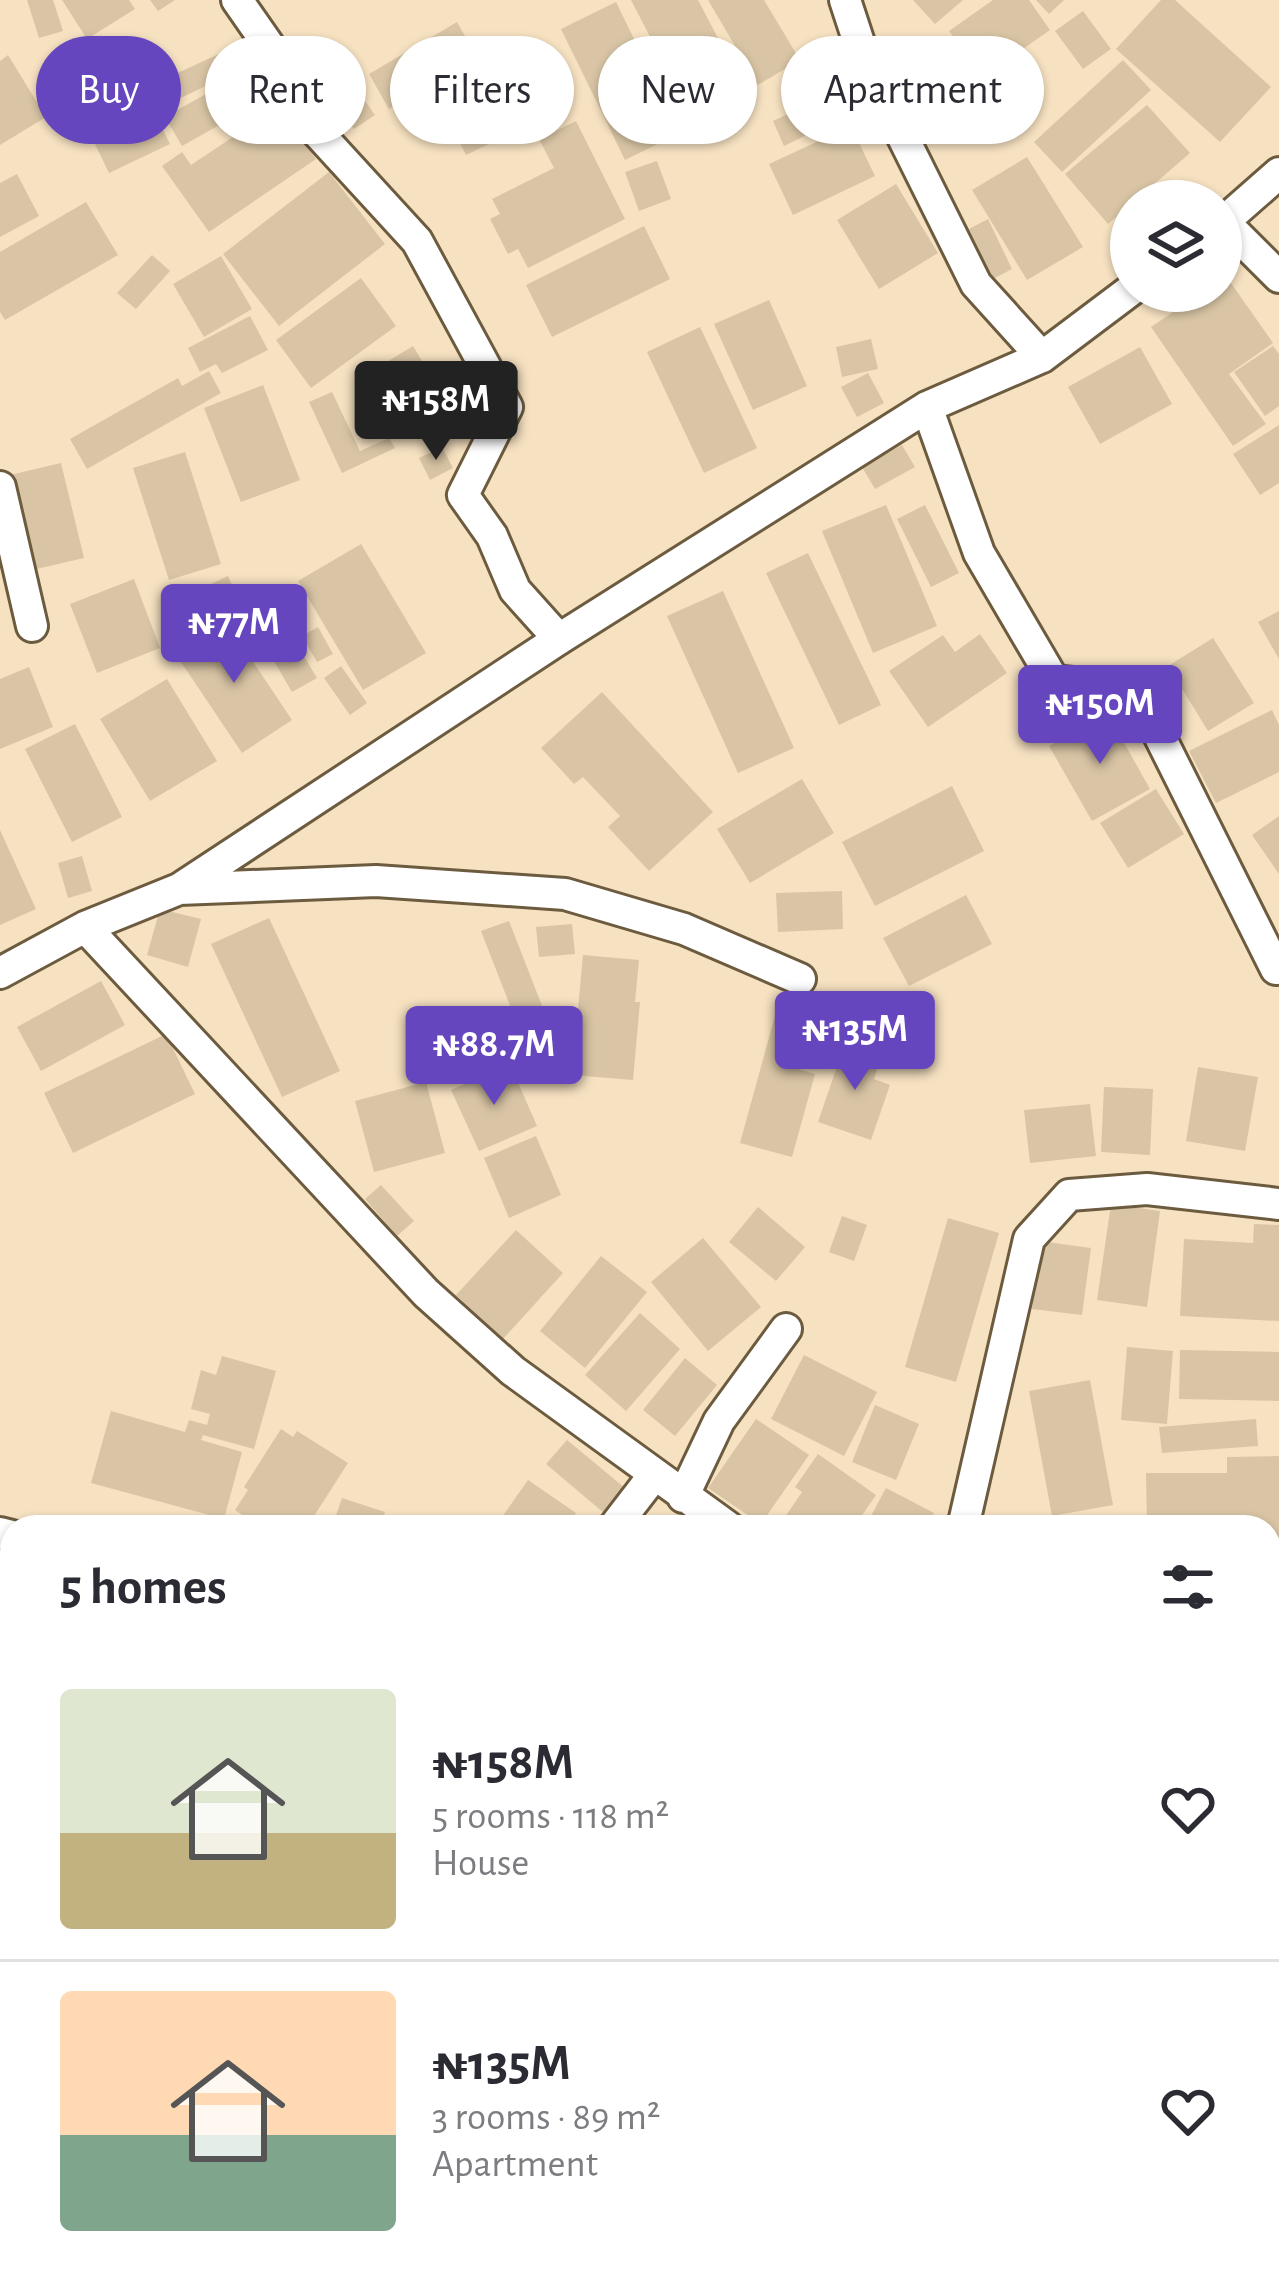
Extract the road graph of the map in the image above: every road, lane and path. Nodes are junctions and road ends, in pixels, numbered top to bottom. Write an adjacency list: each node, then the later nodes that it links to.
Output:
1 (237, 0): 12 (street)
2 (845, 0): 8 (street)
3 (1279, 173): 4 (street)
4 (1242, 205)
5 (1242, 242): 6 (street)
6 (1279, 277)
7 (1110, 306): 8 (street)
8 (1042, 357): 9 (street)
9 (927, 407): 12 (street); 15 (street)
10 (0, 487): 11 (street)
11 (32, 626)
12 (559, 639): 13 (street)
13 (179, 889): 14 (street); 17 (street)
14 (85, 927): 16 (street); 20 (street)
15 (1276, 970)
16 (0, 974)
17 (800, 979)
18 (1279, 1204): 24 (street)
19 (786, 1329): 21 (street)
20 (654, 1475): 21 (street); 22 (street)
21 (683, 1497): 23 (street)
22 (623, 1515)
23 (710, 1515)
24 (966, 1515)

